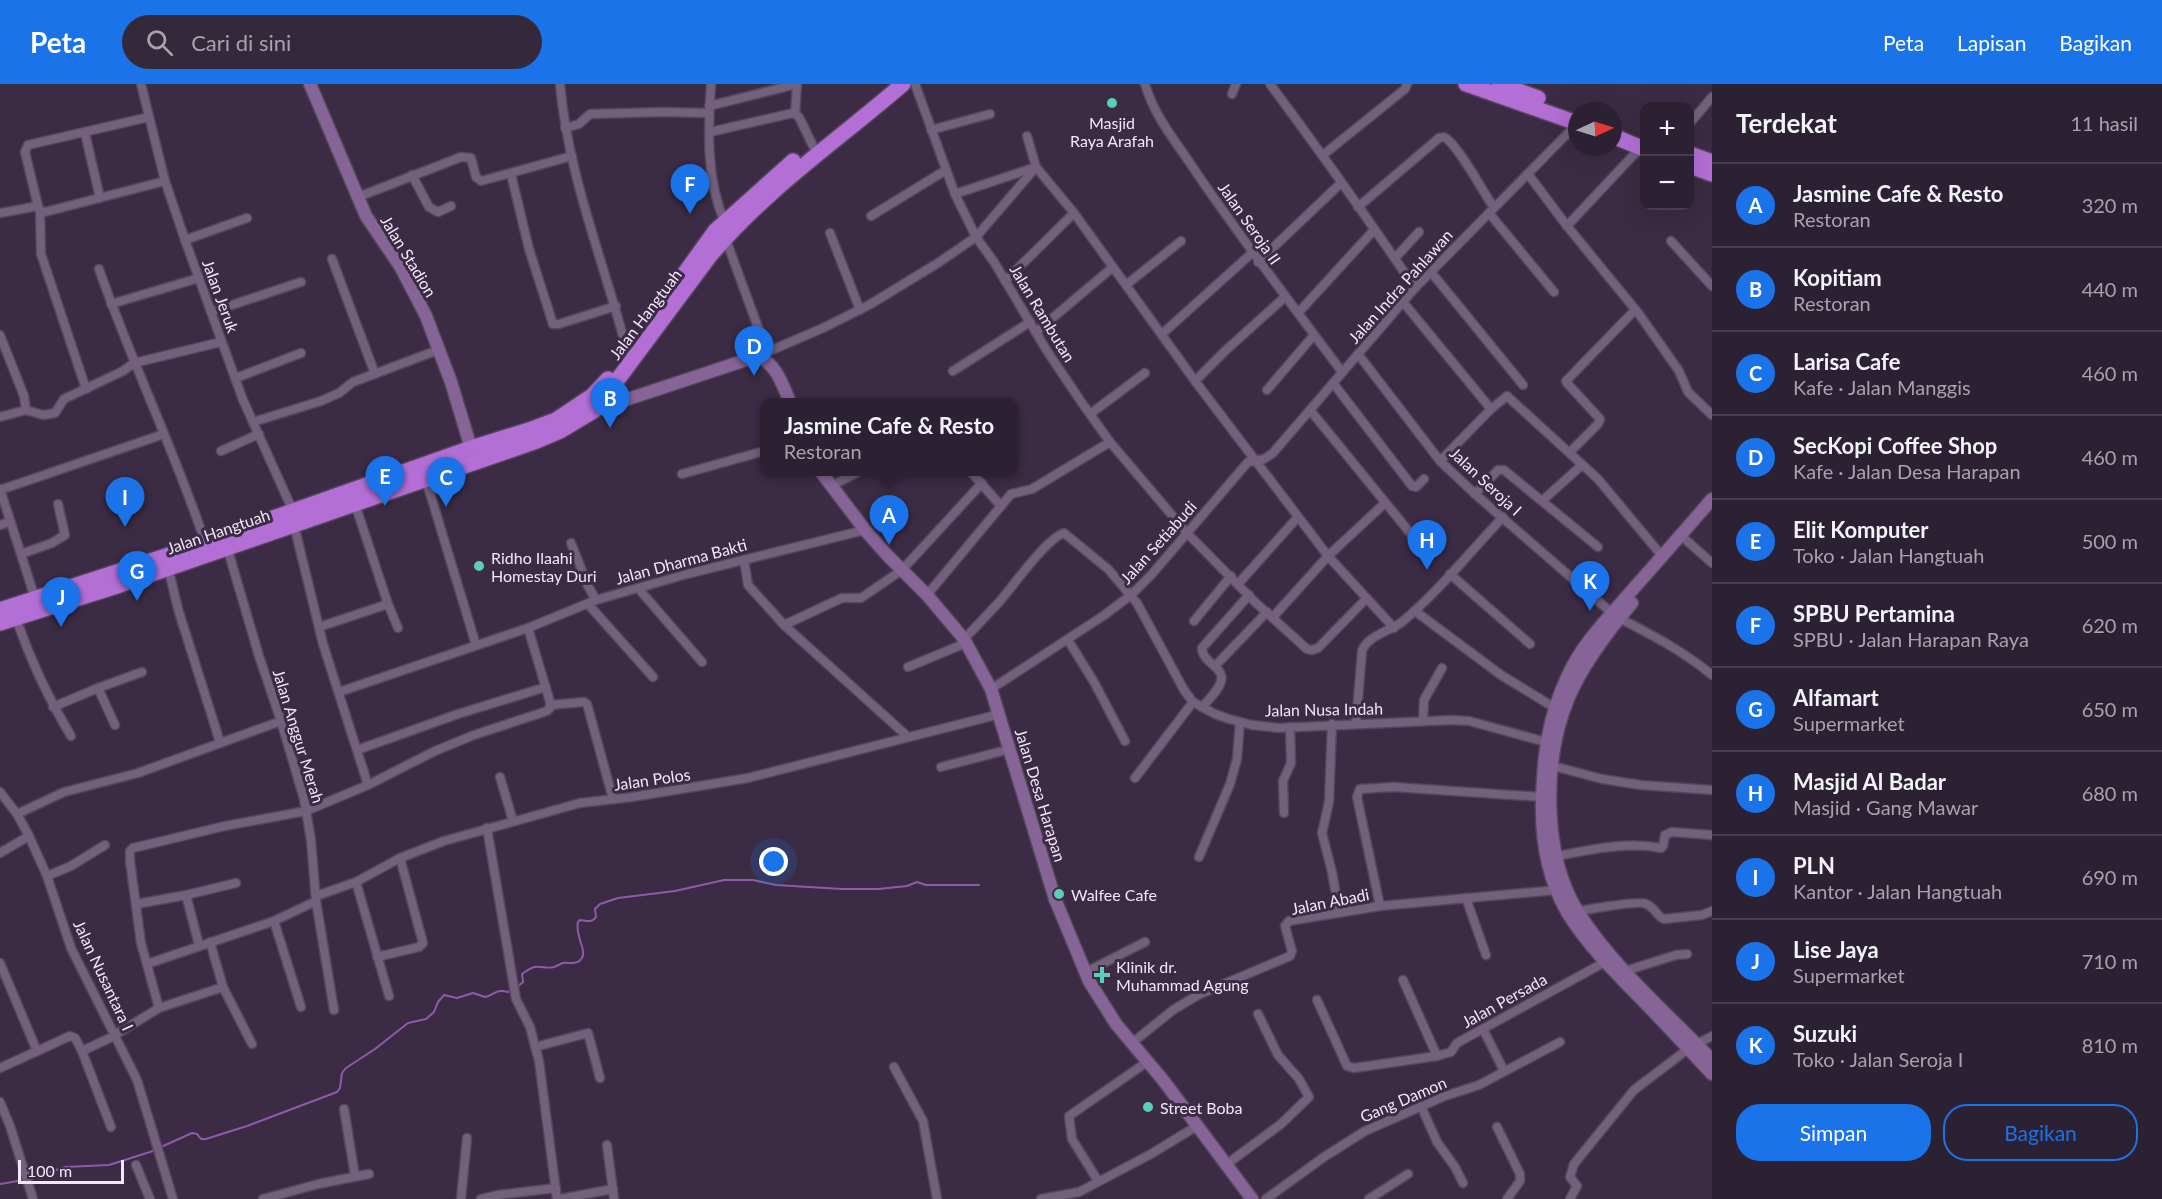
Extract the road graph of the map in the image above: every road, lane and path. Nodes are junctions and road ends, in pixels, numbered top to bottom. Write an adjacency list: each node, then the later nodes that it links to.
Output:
1 (141, 84): 22 (street, Jalan Jeruk)
2 (310, 84): 51 (street, Jalan Stadion)
3 (560, 84): 25 (street)
4 (711, 84): 18 (street)
5 (797, 84): 18 (street); 20 (street)
6 (889, 84): 17 (highway, Jalan Hangtuah)
7 (903, 84): 17 (highway, Jalan Hangtuah)
8 (915, 84): 26 (street, Jalan Rambutan)
9 (1145, 84): 71 (street, Jalan Seroja II)
10 (1236, 84): 15 (street)
11 (1270, 84): 37 (street)
12 (1407, 84): 37 (street)
13 (1466, 84): 24 (highway)
14 (1498, 84): 19 (highway)
15 (1232, 94)
16 (1712, 97): 23 (street)
17 (867, 108): 35 (highway, Jalan Hangtuah); 66 (highway, Jalan Hangtuah)
18 (709, 109): 25 (street); 27 (street)
19 (1568, 109)
20 (795, 114): 27 (street); 35 (street)
21 (990, 114): 26 (street)
22 (148, 117): 30 (street); 48 (street, Jalan Jeruk)
23 (1694, 117)
24 (1568, 120)
25 (565, 128): 38 (street)
26 (931, 130): 43 (street, Jalan Rambutan)
27 (710, 132): 61 (street)
28 (1568, 132): 45 (street, Jalan Indra Pahlawan)
29 (1622, 132): 33 (highway)
30 (85, 133): 52 (street); 55 (street)
31 (1027, 136): 41 (street)
32 (1622, 139): 34 (highway)
33 (1640, 143)
34 (1640, 144)
35 (813, 146): 61 (highway, Jalan Hangtuah)
36 (1640, 148): 62 (street)
37 (1323, 155): 49 (street)
38 (572, 156): 44 (street); 88 (street)
39 (1694, 156): 40 (highway)
40 (1712, 162)
41 (1036, 167): 50 (street); 58 (street); 67 (street)
42 (1694, 168): 46 (highway)
43 (946, 170): 50 (street, Jalan Rambutan); 59 (street)
44 (511, 174): 47 (street); 88 (street)
45 (1528, 174): 56 (street, Jalan Indra Pahlawan); 62 (street)
46 (1712, 174)
47 (412, 175): 51 (street); 53 (street)
48 (165, 181): 52 (street); 68 (street, Jalan Jeruk)
49 (1341, 183): 54 (street); 74 (street)
50 (955, 194): 67 (street, Jalan Rambutan)
51 (358, 197): 99 (street, Jalan Stadion)
52 (100, 198): 55 (street)
53 (451, 206)
54 (1358, 207): 56 (street); 63 (street)
55 (39, 209): 57 (street); 113 (street)
56 (1492, 210): 77 (street, Jalan Indra Pahlawan); 84 (street)
57 (0, 213)
58 (1074, 213): 75 (street); 79 (street)
59 (871, 216)
60 (247, 218): 68 (street)
61 (724, 221): 100 (highway, Jalan Hangtuah)
62 (1567, 226): 90 (street)
63 (1374, 230): 72 (street); 92 (street)
64 (1419, 232): 72 (street)
65 (830, 233): 89 (street)
66 (725, 237): 102 (street); 118 (highway, Jalan Hangtuah)
67 (976, 237): 79 (street, Jalan Rambutan); 89 (street)
68 (185, 240): 78 (street, Jalan Jeruk)
69 (1181, 241): 81 (street)
70 (1671, 241): 82 (street)
71 (1252, 253): 74 (street, Jalan Seroja II); 95 (street)
72 (1395, 258): 83 (street)
73 (332, 259): 108 (street)
74 (1258, 262): 85 (street, Jalan Seroja II)
75 (1113, 267): 81 (street); 94 (street)
76 (99, 268): 87 (street)
77 (1431, 272): 83 (street, Jalan Indra Pahlawan); 112 (street)
78 (199, 278): 87 (street); 91 (street, Jalan Jeruk)
79 (1005, 281): 93 (street, Jalan Rambutan)
80 (301, 282): 91 (street)
81 (1126, 285): 95 (street)
82 (1712, 286)
83 (1415, 288): 86 (street, Jalan Indra Pahlawan)
84 (1554, 292)
85 (1285, 297): 92 (street, Jalan Seroja II); 110 (street)
86 (1403, 302): 103 (street, Jalan Indra Pahlawan); 116 (street)
87 (111, 304): 104 (street)
88 (616, 306): 100 (street)
89 (860, 310): 102 (street)
90 (1635, 310): 121 (street); 130 (street)
91 (211, 312): 98 (street, Jalan Jeruk)
92 (1298, 314): 97 (street, Jalan Seroja II)
93 (1030, 322): 94 (street, Jalan Rambutan); 105 (street)
94 (1036, 332): 120 (street, Jalan Rambutan)
95 (1162, 334): 110 (street)
96 (0, 335): 117 (street)
97 (1314, 335): 106 (street, Jalan Seroja II); 114 (street)
98 (221, 342): 104 (street); 109 (street, Jalan Jeruk)
99 (438, 350): 108 (street); 127 (street, Jalan Stadion)
100 (627, 351): 127 (highway, Jalan Hangtuah)
101 (302, 353): 109 (street)
102 (762, 353): 115 (street); 118 (street)
103 (1358, 354): 106 (street, Jalan Indra Pahlawan); 131 (street, Jalan Seroja I)
104 (134, 363): 113 (street); 124 (street)
105 (953, 371)
106 (1342, 372): 111 (street, Jalan Indra Pahlawan)
107 (1145, 373): 120 (street)
108 (375, 374): 123 (street)
109 (236, 378): 123 (street, Jalan Jeruk)
110 (1196, 381): 132 (street)
111 (1333, 383): 119 (street, Jalan Indra Pahlawan); 138 (street)
112 (1523, 385)
113 (86, 389): 117 (street)
114 (1267, 390)
115 (788, 398)
116 (1491, 409): 130 (street); 131 (street)
117 (26, 410): 122 (street)
118 (595, 410): 139 (highway, Jalan Hangtuah)
119 (1310, 410): 132 (street, Jalan Indra Pahlawan); 146 (street)
120 (1090, 414): 126 (street, Jalan Rambutan)
121 (1712, 415)
122 (0, 417)
123 (253, 422): 125 (street, Jalan Jeruk)
124 (164, 434): 142 (street); 160 (street)
125 (259, 434): 128 (street); 153 (street, Jalan Jeruk)
126 (1110, 442): 149 (street); 157 (street, Jalan Rambutan)
127 (471, 448): 153 (highway, Jalan Hangtuah)
128 (221, 451)
129 (760, 452): 134 (street)
130 (1570, 452): 133 (street)
131 (1440, 461): 143 (street, Jalan Seroja I)
132 (1251, 462): 151 (street); 157 (street, Jalan Setiabudi)
133 (1582, 465): 145 (street); 166 (street)
134 (682, 474)
135 (824, 476): 141 (street, Jalan Desa Harapan)
136 (849, 476): 141 (street)
137 (976, 476): 140 (street)
138 (1424, 479)
139 (426, 480): 148 (highway, Jalan Hangtuah); 197 (street)
140 (982, 483): 149 (street); 170 (street)
141 (831, 486): 156 (street, Jalan Desa Harapan)
142 (0, 489): 154 (street)
143 (1475, 494): 145 (street); 152 (street, Jalan Seroja I)
144 (1712, 499): 166 (street)
145 (1543, 500): 163 (street)
146 (1385, 503): 158 (street); 165 (street)
147 (58, 504): 164 (street)
148 (355, 504): 153 (highway, Jalan Hangtuah); 181 (street)
149 (1001, 506): 175 (street)
150 (1712, 512): 159 (street)
151 (1298, 517): 165 (street); 173 (street)
152 (1503, 517): 171 (street); 185 (street, Jalan Seroja I)
153 (293, 518): 160 (highway, Jalan Hangtuah); 162 (highway, Jalan Hangtuah); 190 (street, Jalan Jeruk)
154 (9, 522): 155 (street); 164 (street)
155 (0, 525)
156 (865, 530): 167 (street, Jalan Dharma Bakti); 170 (street, Jalan Desa Harapan)
157 (1187, 533): 172 (street, Jalan Rambutan); 176 (street, Jalan Setiabudi)
158 (1412, 534)
159 (1686, 540): 168 (street); 185 (street)
160 (205, 542): 178 (highway, Jalan Hangtuah)
161 (571, 543): 180 (street)
162 (227, 547): 169 (highway, Jalan Hangtuah); 215 (street, Jalan Anggur Merah)
163 (1598, 547)
164 (21, 554): 178 (street)
165 (1328, 556): 179 (street); 184 (street)
166 (1662, 556): 185 (street)
167 (744, 560): 174 (street, Jalan Dharma Bakti); 189 (street)
168 (1712, 563)
169 (168, 567): 186 (highway, Jalan Hangtuah); 225 (street)
170 (902, 570): 175 (street, Jalan Desa Harapan); 189 (street)
171 (1450, 574): 183 (street); 196 (street)
172 (1231, 576): 173 (street, Jalan Rambutan); 187 (street)
173 (1238, 584): 177 (street, Jalan Rambutan)
174 (638, 588): 180 (street, Jalan Dharma Bakti); 198 (street)
175 (927, 595): 195 (street, Jalan Desa Harapan)
176 (1131, 595): 194 (street, Jalan Setiabudi); 195 (street, Jalan Nusa Indah); 209 (street, Jalan Nusa Indah)
177 (1248, 595): 184 (street, Jalan Rambutan); 199 (street)
178 (36, 598): 182 (highway, Jalan Hangtuah)
179 (1366, 599): 184 (street, Jalan Rambutan); 193 (street)
180 (592, 602): 192 (street, Jalan Dharma Bakti); 204 (street)
181 (388, 604): 190 (street); 191 (street)
182 (0, 610)
183 (1415, 611): 193 (street); 213 (street)
184 (1270, 615): 199 (street)
185 (1616, 616): 203 (street, Jalan Seroja I); 213 (street); 229 (street)
186 (16, 618): 188 (highway, Jalan Hangtuah); 211 (street)
187 (1194, 621)
188 (0, 623)
189 (784, 625): 223 (street)
190 (319, 627): 208 (street, Jalan Jeruk)
191 (398, 628)
192 (528, 628): 197 (street, Jalan Dharma Bakti); 205 (street)
193 (1394, 628): 218 (street)
194 (1068, 640): 207 (street, Jalan Setiabudi); 224 (street)
195 (965, 641): 200 (street); 207 (street, Jalan Desa Harapan)
196 (1530, 644)
197 (476, 645): 208 (street, Jalan Dharma Bakti)
198 (702, 662)
199 (1215, 666): 212 (street)
200 (908, 667)
201 (1442, 668): 216 (street)
202 (142, 672): 206 (street)
203 (1712, 675)
204 (653, 677)
205 (546, 687): 210 (street); 228 (street)
206 (98, 688): 211 (street); 220 (street)
207 (992, 689): 214 (street, Jalan Desa Harapan)
208 (339, 692): 228 (street, Jalan Jeruk)
209 (1193, 702): 212 (street, Jalan Nusa Indah); 232 (street)
210 (550, 705): 233 (street); 237 (street)
211 (53, 707): 222 (street)
212 (1202, 707): 217 (street, Jalan Nusa Indah)
213 (1555, 708): 226 (street)
214 (1000, 714): 223 (street, Jalan Polos); 227 (street, Jalan Desa Harapan)
215 (281, 721): 225 (street); 238 (street, Jalan Anggur Merah)
216 (1424, 721): 218 (street, Jalan Nusa Indah); 226 (street, Jalan Nusa Indah)
217 (1240, 722): 221 (street, Jalan Nusa Indah); 248 (street)
218 (1356, 723): 219 (street, Jalan Nusa Indah)
219 (1332, 724): 221 (street, Jalan Nusa Indah); 260 (street)
220 (115, 725)
221 (1290, 727): 239 (street)
222 (70, 736)
223 (907, 736): 237 (street, Jalan Polos)
224 (1125, 741)
225 (220, 742): 240 (street)
226 (1546, 742): 229 (street)
227 (1010, 749): 230 (street); 273 (street, Jalan Desa Harapan)
228 (357, 750): 233 (street, Jalan Jeruk)
229 (1547, 765): 234 (street); 236 (street); 247 (street)
230 (941, 767)
231 (500, 777): 241 (street)
232 (1135, 778)
233 (368, 785): 238 (street)
234 (1712, 790)
235 (0, 792): 240 (street, Jalan Nusantara I)
236 (1542, 797): 253 (street); 258 (street)
237 (613, 799): 241 (street, Jalan Polos)
238 (306, 811): 255 (street, Jalan Anggur Merah); 257 (street)
239 (1284, 813)
240 (17, 814): 244 (street, Jalan Nusantara I)
241 (513, 821): 242 (street, Jalan Polos)
242 (487, 828): 249 (street, Jalan Polos); 288 (street)
243 (1712, 835): 247 (street)
244 (29, 836): 246 (street); 250 (street, Jalan Nusantara I)
245 (105, 845): 250 (street)
246 (0, 853)
247 (1557, 856): 261 (street)
248 (1199, 857)
249 (400, 858): 251 (street, Jalan Polos); 268 (street)
250 (47, 876): 283 (street, Jalan Nusantara I)
251 (356, 882): 255 (street, Jalan Polos); 268 (street)
252 (236, 883): 254 (street)
253 (1557, 890): 256 (street, Jalan Abadi); 261 (street)
254 (186, 895): 257 (street); 265 (street)
255 (316, 898): 262 (street, Jalan Polos); 280 (street, Jalan Anggur Merah)
256 (1466, 898): 258 (street, Jalan Abadi); 267 (street)
257 (136, 904): 271 (street)
258 (1380, 906): 260 (street, Jalan Abadi)
259 (1712, 911): 261 (street)
260 (1339, 912): 285 (street, Jalan Abadi)
261 (1573, 913): 269 (street); 272 (street)
262 (274, 921): 263 (street, Jalan Polos); 278 (street)
263 (210, 942): 265 (street, Jalan Polos); 275 (street)
264 (1145, 942): 273 (street)
265 (199, 945): 271 (street, Jalan Polos)
266 (1687, 954): 272 (street)
267 (1486, 955)
268 (377, 957): 276 (street)
269 (1605, 962): 282 (street, Jalan Persada); 289 (street)
270 (0, 963): 291 (street)
271 (147, 964): 279 (street)
272 (1625, 971): 289 (street)
273 (1086, 972): 285 (street, Jalan Desa Harapan)
274 (1404, 980): 292 (street)
275 (223, 987): 279 (street); 287 (street)
276 (389, 996)
277 (1317, 1000): 292 (street, Jalan Persada)
278 (301, 1007)
279 (159, 1008): 283 (street)
280 (333, 1010)
281 (1258, 1014): 308 (street)
282 (1483, 1029): 292 (street, Jalan Persada); 297 (street)
283 (115, 1035): 290 (street); 320 (street, Jalan Nusantara I)
284 (1712, 1036): 289 (street)
285 (1132, 1042): 294 (street, Jalan Desa Harapan)
286 (1560, 1042): 297 (street, Gang Damon)
287 (252, 1044)
288 (535, 1047): 299 (street); 315 (street)
289 (1693, 1047): 293 (street); 298 (street); 331 (street)
290 (82, 1051): 291 (street); 304 (street)
291 (37, 1052): 296 (street)
292 (1437, 1056)
293 (1712, 1060)
294 (1147, 1062): 303 (street, Jalan Desa Harapan); 313 (street)
295 (894, 1067): 325 (street)
296 (0, 1068)
297 (1504, 1071): 301 (street, Gang Damon)
298 (1712, 1074)
299 (600, 1078)
300 (0, 1102): 317 (street)
301 (1422, 1106): 314 (street); 328 (street, Gang Damon)
302 (344, 1108): 312 (street)
303 (1197, 1126): 308 (street, Jalan Desa Harapan); 313 (street)
304 (111, 1127)
305 (1497, 1127): 330 (street)
306 (467, 1138): 322 (street)
307 (607, 1145): 316 (street)
308 (1227, 1164): 327 (street, Jalan Desa Harapan)
309 (136, 1165): 319 (street)
310 (369, 1174): 312 (street)
311 (1408, 1174): 329 (street)
312 (355, 1176): 321 (street)
313 (1098, 1181): 318 (street)
314 (1463, 1183)
315 (556, 1188): 323 (street); 324 (street)
316 (614, 1194): 324 (street)
317 (32, 1195)
318 (1079, 1195): 326 (street)
319 (150, 1199)
320 (173, 1199)
321 (263, 1199)
322 (461, 1199)
323 (481, 1199)
324 (559, 1199)
325 (937, 1199)
326 (1041, 1199)
327 (1252, 1199)
328 (1266, 1199)
329 (1369, 1199)
330 (1507, 1199)
331 (1570, 1199)

